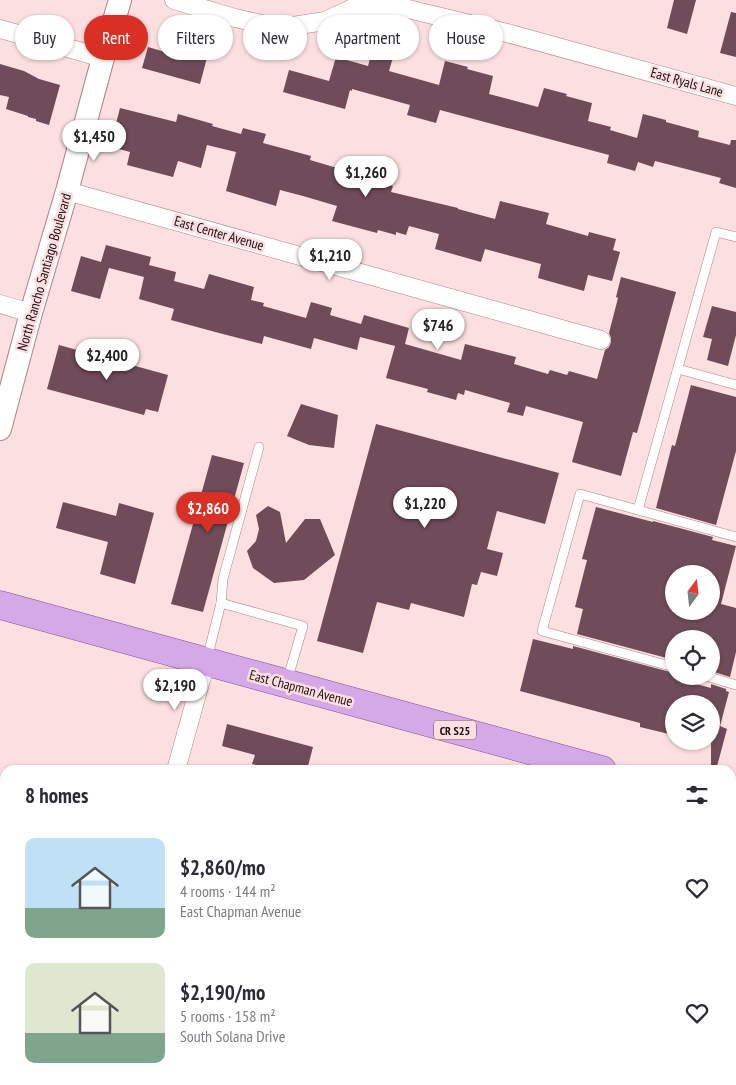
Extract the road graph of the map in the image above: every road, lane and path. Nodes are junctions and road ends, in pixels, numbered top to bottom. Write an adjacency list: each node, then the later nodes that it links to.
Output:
1 (120, 0): 3 (street, North Rancho Santiago Boulevard)
2 (174, 0): 7 (street, East Ryals Lane)
3 (116, 15)
4 (0, 29): 5 (street)
5 (84, 53)
6 (102, 60): 8 (street, North Rancho Santiago Boulevard)
7 (736, 96)
8 (67, 191): 11 (street, North Rancho Santiago Boulevard); 12 (street, East Center Avenue)
9 (736, 237): 13 (lane)
10 (0, 304): 11 (street)
11 (31, 313): 15 (street, North Rancho Santiago Boulevard)
12 (601, 340)
13 (678, 369): 14 (lane); 17 (lane)
14 (736, 385)
15 (0, 429)
16 (259, 446): 19 (lane)
17 (638, 510): 18 (lane); 22 (lane)
18 (736, 537)
19 (221, 603): 21 (lane); 24 (lane)
20 (0, 605): 21 (main road, East Chapman Avenue / CR S25)
21 (206, 662): 24 (main road, East Chapman Avenue / CR S25); 26 (street)
22 (665, 665)
23 (720, 680): 25 (lane)
24 (287, 684): 27 (main road, East Chapman Avenue / CR S25)
25 (736, 684)
26 (177, 765)
27 (584, 765)

